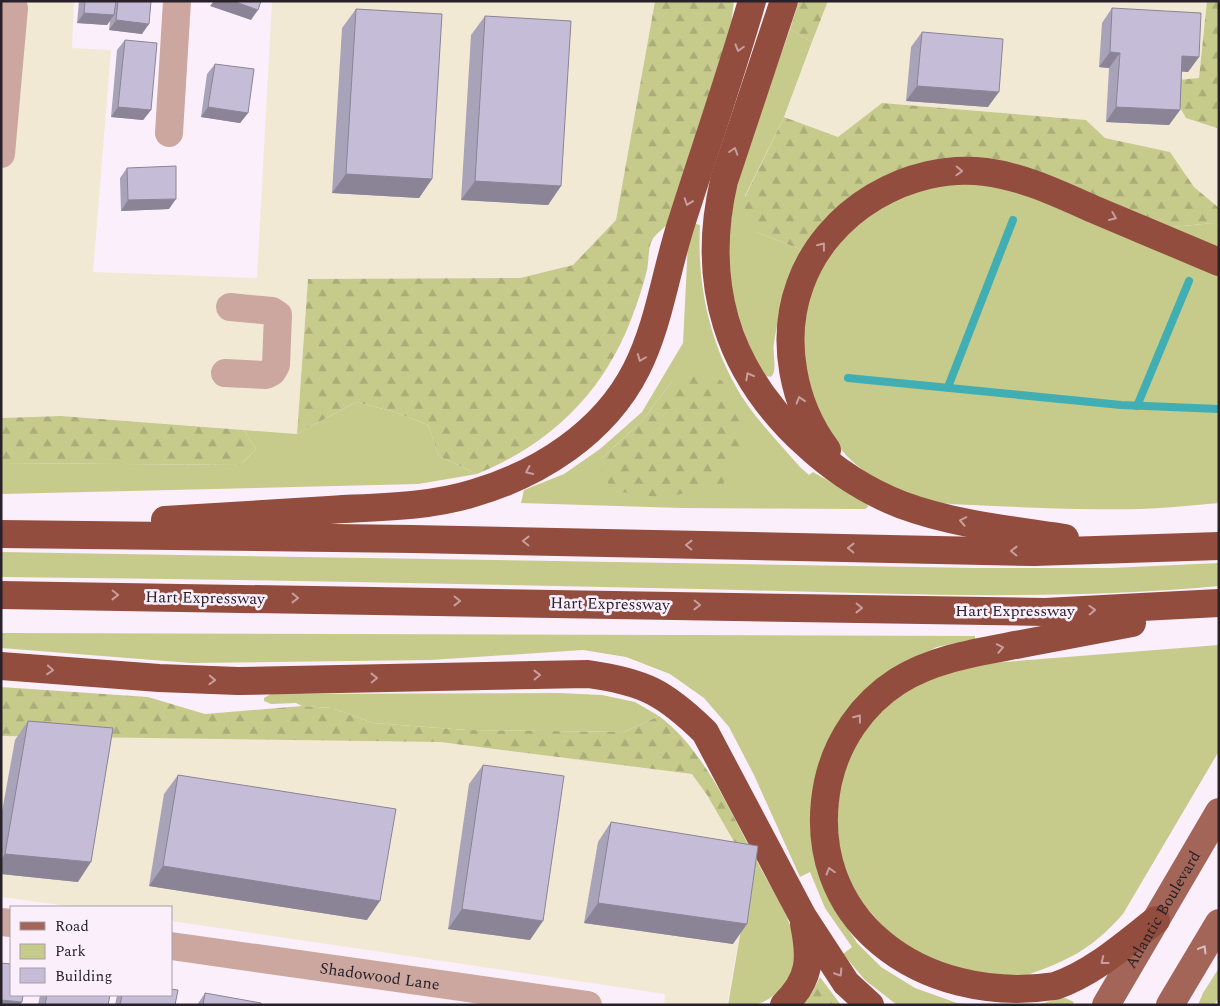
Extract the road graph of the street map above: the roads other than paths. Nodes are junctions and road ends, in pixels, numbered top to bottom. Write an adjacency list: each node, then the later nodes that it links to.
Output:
1 (11, 1): 6 (street)
2 (177, 1): 5 (street)
3 (752, 1): 11 (highway, one-way to 11)
4 (784, 1): 10 (highway, one-way to 4)
5 (170, 133)
6 (1, 154)
7 (1219, 262): 10 (highway, one-way to 7)
8 (230, 307): 9 (street)
9 (225, 374)
10 (857, 483): 14 (highway, one-way to 10)
11 (1, 529)
12 (1, 534): 14 (highway, one-way to 12)
13 (1219, 546): 14 (highway)
14 (1167, 550)
15 (66, 594): 16 (highway, Hart Expressway); 17 (highway); 18 (highway, Hart Expressway, one-way to 18)
16 (1, 595)
17 (1, 599)
18 (1219, 604): 22 (highway, one-way to 18)
19 (1, 666): 21 (highway, one-way to 21)
20 (1219, 812): 22 (main road, Atlantic Boulevard)
21 (803, 917): 27 (highway); 28 (highway, one-way to 28)
22 (1156, 920): 29 (main road, Atlantic Boulevard)
23 (1219, 923): 25 (main road, one-way to 23)
24 (172, 946): 26 (street, Shadowood Lane)
25 (1178, 997)
26 (588, 1005)
27 (784, 1005)
28 (870, 1005)
29 (1106, 1005)

